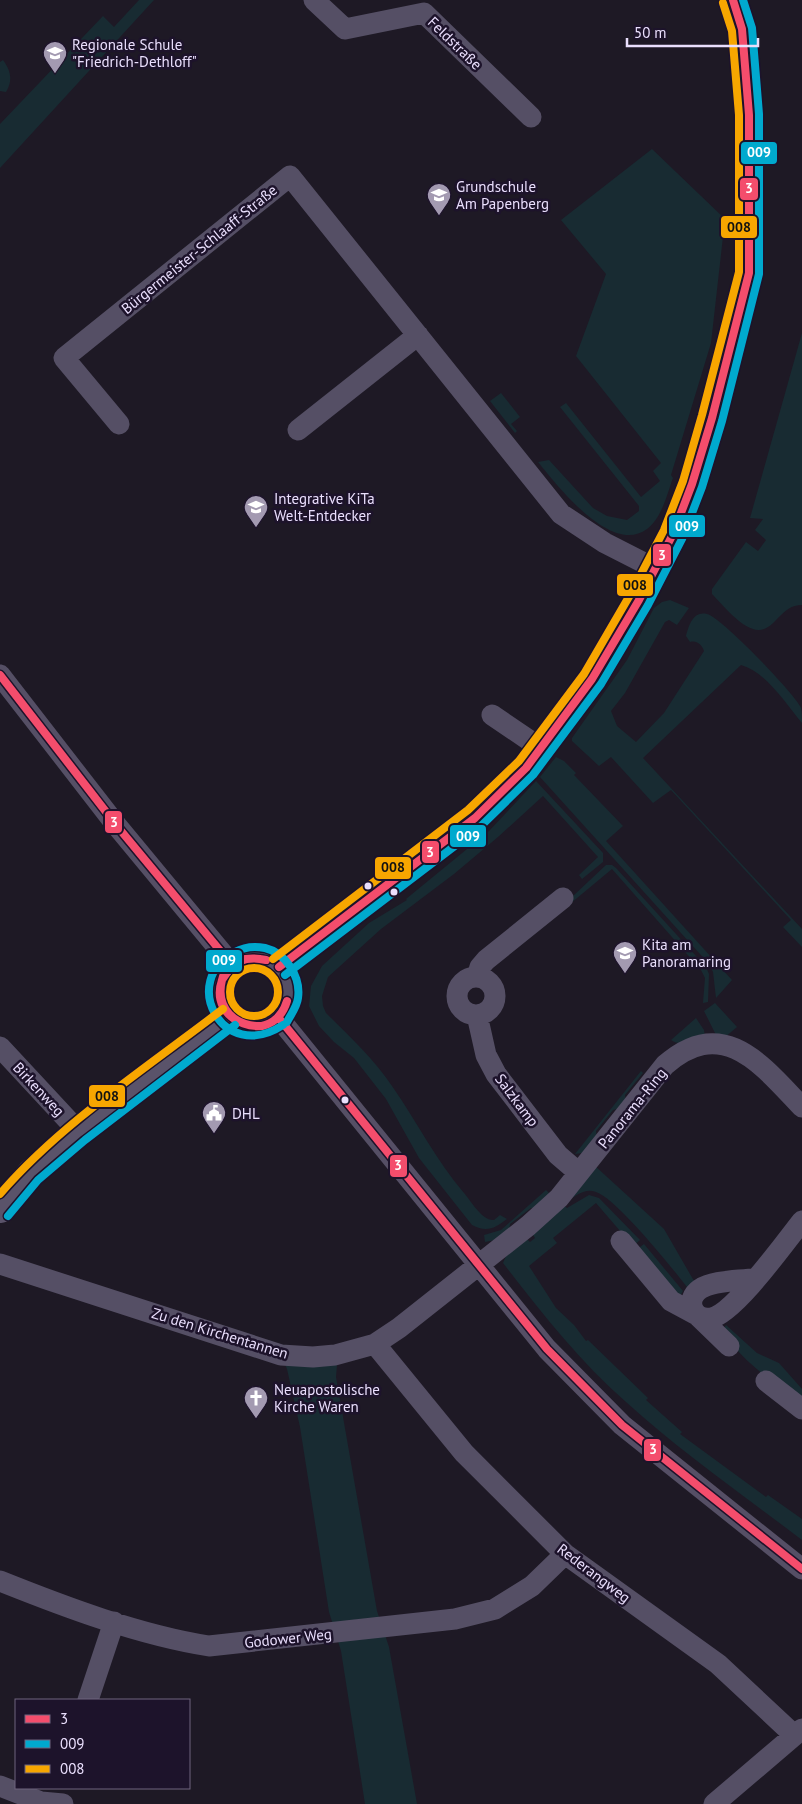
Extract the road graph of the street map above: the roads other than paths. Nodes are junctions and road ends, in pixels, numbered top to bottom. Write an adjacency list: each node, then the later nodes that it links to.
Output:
1 (314, 0): 3 (street, Feldstraße)
2 (733, 0): 7 (street)
3 (531, 117)
4 (418, 336): 5 (street, Bürgermeister-Schlaaff-Straße); 6 (street); 7 (street, Bürgermeister-Schlaaff-Straße)
5 (120, 424)
6 (298, 430)
7 (656, 568): 10 (street)
8 (0, 675): 12 (street)
9 (492, 715): 10 (street)
10 (542, 749): 13 (street)
11 (564, 898): 19 (street, Salzkamp)
12 (232, 965): 13 (street); 14 (street)
13 (279, 967): 15 (street)
14 (229, 1016): 15 (street); 18 (street)
15 (278, 1018): 24 (street)
16 (0, 1046): 18 (street, Birkenweg)
17 (802, 1107): 19 (street, Panorama-Ring)
18 (79, 1132): 20 (street)
19 (579, 1173): 24 (street, Panorama-Ring)
20 (0, 1209)
21 (802, 1221): 25 (street)
22 (620, 1241): 26 (street)
23 (0, 1264): 27 (street, Zu den Kirchentannen)
24 (478, 1264): 27 (street, Zu den Kirchentannen); 32 (street)
25 (756, 1278): 26 (street); 26 (street)
26 (697, 1315): 28 (street)
27 (375, 1344): 31 (street, Rederangweg)
28 (729, 1346)
29 (766, 1381): 30 (street)
30 (802, 1408)
31 (565, 1554): 34 (street, Godower Weg); 36 (street, Rederangweg)
32 (802, 1569)
33 (0, 1581): 34 (street, Godower Weg)
34 (114, 1622): 35 (street)
35 (88, 1699)
36 (798, 1732): 40 (street)
37 (0, 1786): 39 (street)
38 (64, 1789): 39 (street)
39 (63, 1804)
40 (714, 1804)

